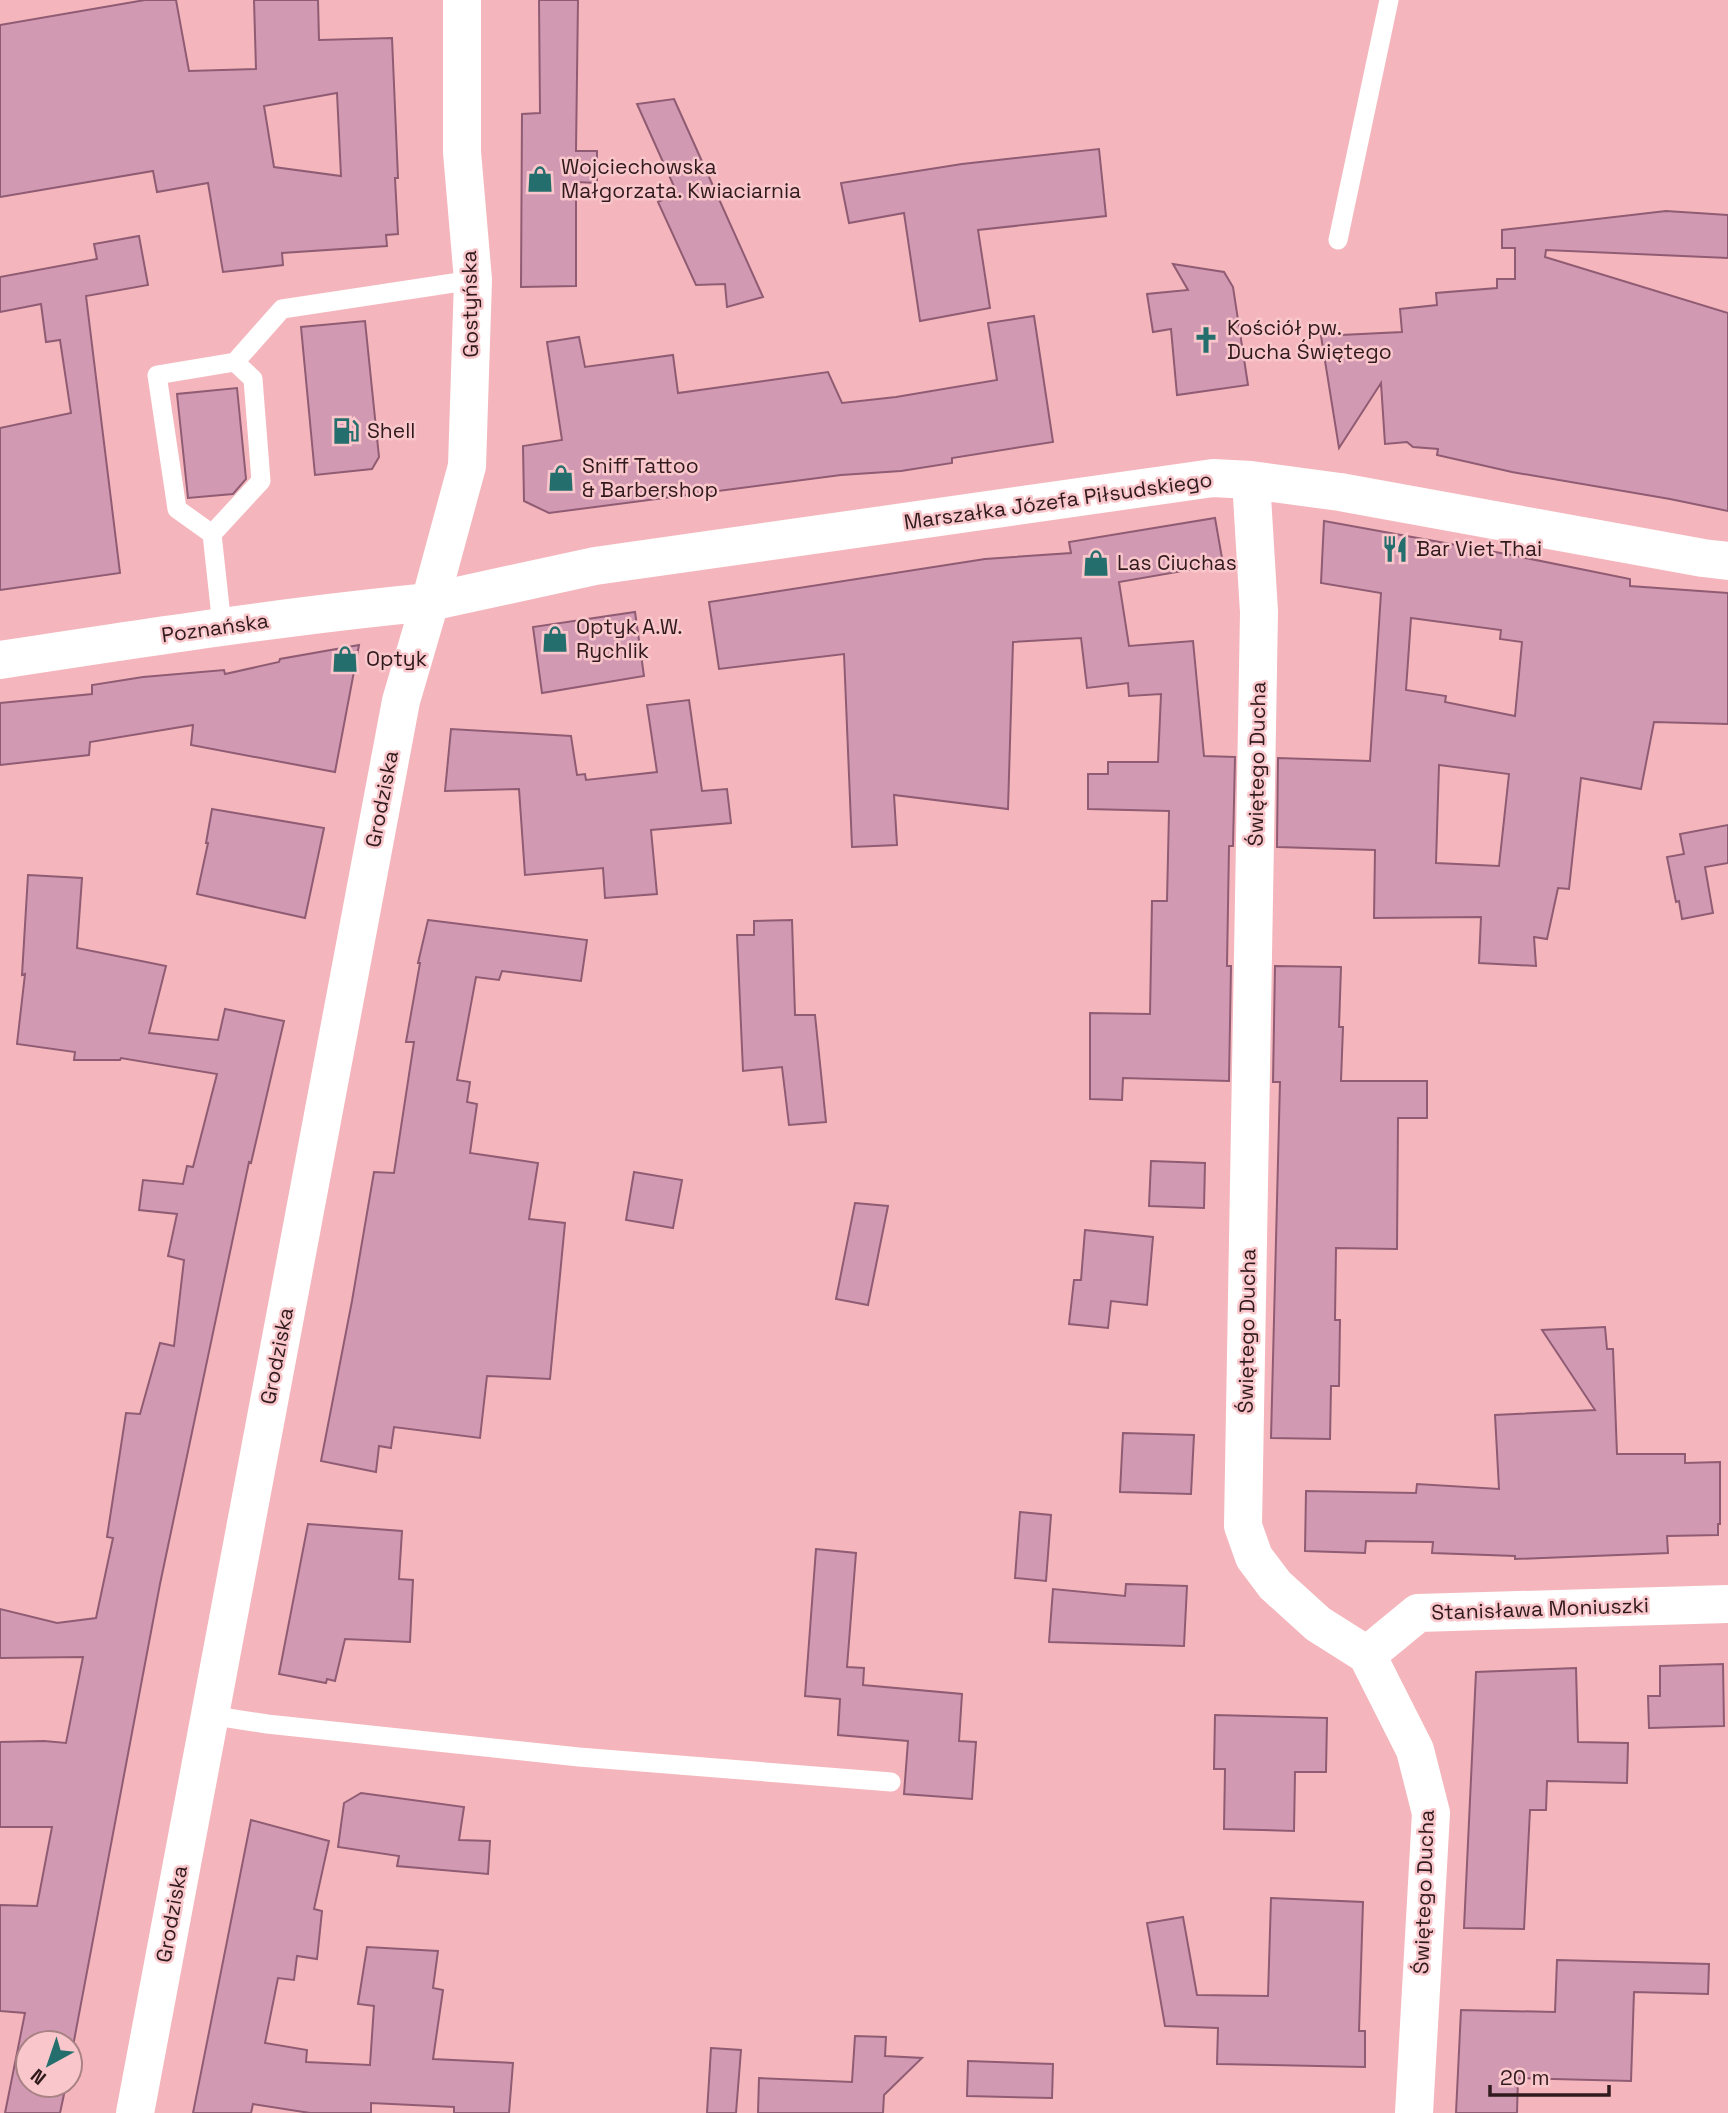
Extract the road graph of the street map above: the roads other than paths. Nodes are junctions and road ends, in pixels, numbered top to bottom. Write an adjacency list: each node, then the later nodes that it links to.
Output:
1 (462, 0): 4 (street, Gostyńska)
2 (1389, 0): 3 (lane)
3 (1338, 240)
4 (473, 280): 5 (lane); 9 (street, Gostyńska)
5 (235, 362): 7 (lane); 7 (lane)
6 (1251, 480): 8 (street, Marszałka Józefa Piłsudskiego); 9 (street, Marszałka Józefa Piłsudskiego); 13 (street, Świętego Ducha)
7 (212, 534): 10 (lane)
8 (1728, 561)
9 (430, 602): 10 (street, Poznańska); 14 (street, Grodziska)
10 (222, 626): 11 (street, Poznańska)
11 (0, 660)
12 (1728, 1604): 13 (street, Stanisława Moniuszki)
13 (1367, 1655): 17 (street, Świętego Ducha)
14 (209, 1715): 15 (lane); 16 (street, Grodziska)
15 (891, 1782)
16 (135, 2113)
17 (1414, 2113)

